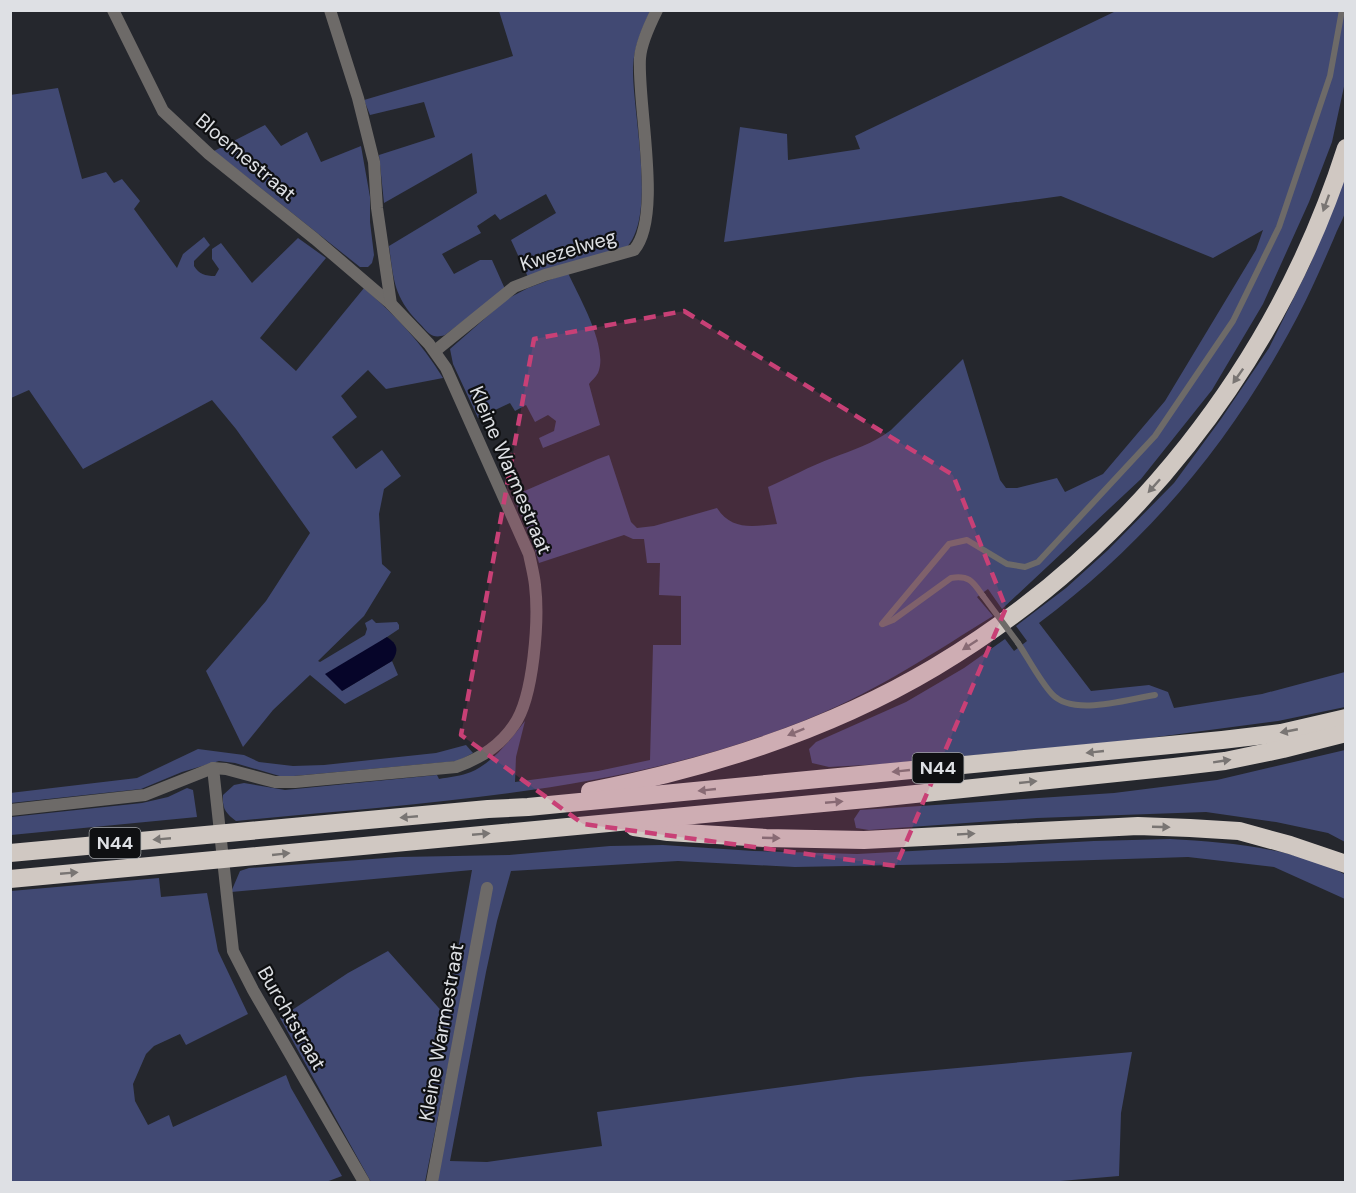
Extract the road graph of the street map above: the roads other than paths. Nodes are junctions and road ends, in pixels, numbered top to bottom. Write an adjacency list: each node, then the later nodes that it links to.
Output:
1 (113, 10): 6 (street, Bloemestraat)
2 (330, 10): 6 (street)
3 (657, 10): 7 (street, Kwezelweg)
4 (1342, 10): 8 (lane, bridge)
5 (1346, 148): 12 (highway, one-way to 12)
6 (391, 304): 7 (street, Kleine Warmestraat)
7 (435, 351): 11 (street, Kleine Warmestraat)
8 (1155, 695)
9 (1346, 718): 12 (highway, N44, one-way to 12)
10 (1346, 733): 14 (highway, one-way to 10)
11 (213, 768): 13 (street); 15 (street)
12 (488, 809): 15 (highway, N44, one-way to 15)
13 (10, 810)
14 (609, 822): 17 (highway, N44, one-way to 14); 18 (highway, N44, one-way to 18)
15 (220, 833): 16 (highway, N44, one-way to 16); 17 (street, Burchtstraat)
16 (10, 853)
17 (223, 860): 19 (highway, N44, one-way to 17); 21 (street, Burchtstraat)
18 (1346, 864)
19 (10, 879)
20 (487, 888): 22 (street, Kleine Warmestraat)
21 (364, 1182)
22 (432, 1182)

